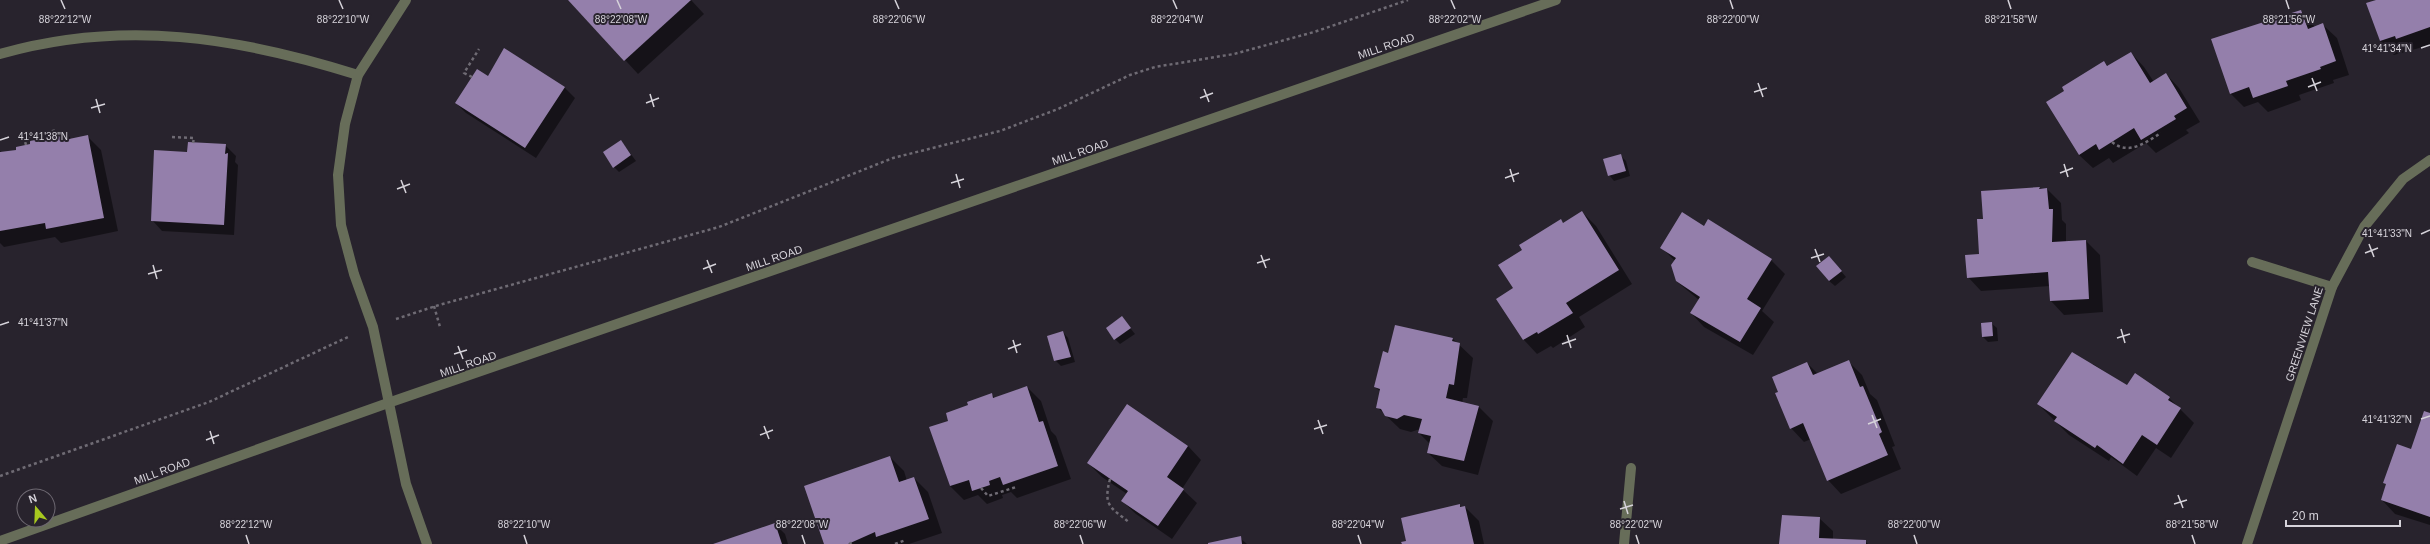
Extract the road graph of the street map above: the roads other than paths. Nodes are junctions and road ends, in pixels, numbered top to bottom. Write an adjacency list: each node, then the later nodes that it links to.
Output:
1 (406, 0): 4 (street)
2 (1556, 0): 8 (street, MILL ROAD)
3 (0, 54): 4 (street)
4 (358, 75): 8 (street)
5 (2430, 160): 7 (street, GREENVIEW LANE)
6 (2252, 262): 7 (street)
7 (2332, 287): 13 (street, GREENVIEW LANE)
8 (388, 403): 10 (street, MILL ROAD); 11 (street)
9 (1631, 468): 12 (street)
10 (0, 541)
11 (427, 544)
12 (1624, 544)
13 (2247, 544)

